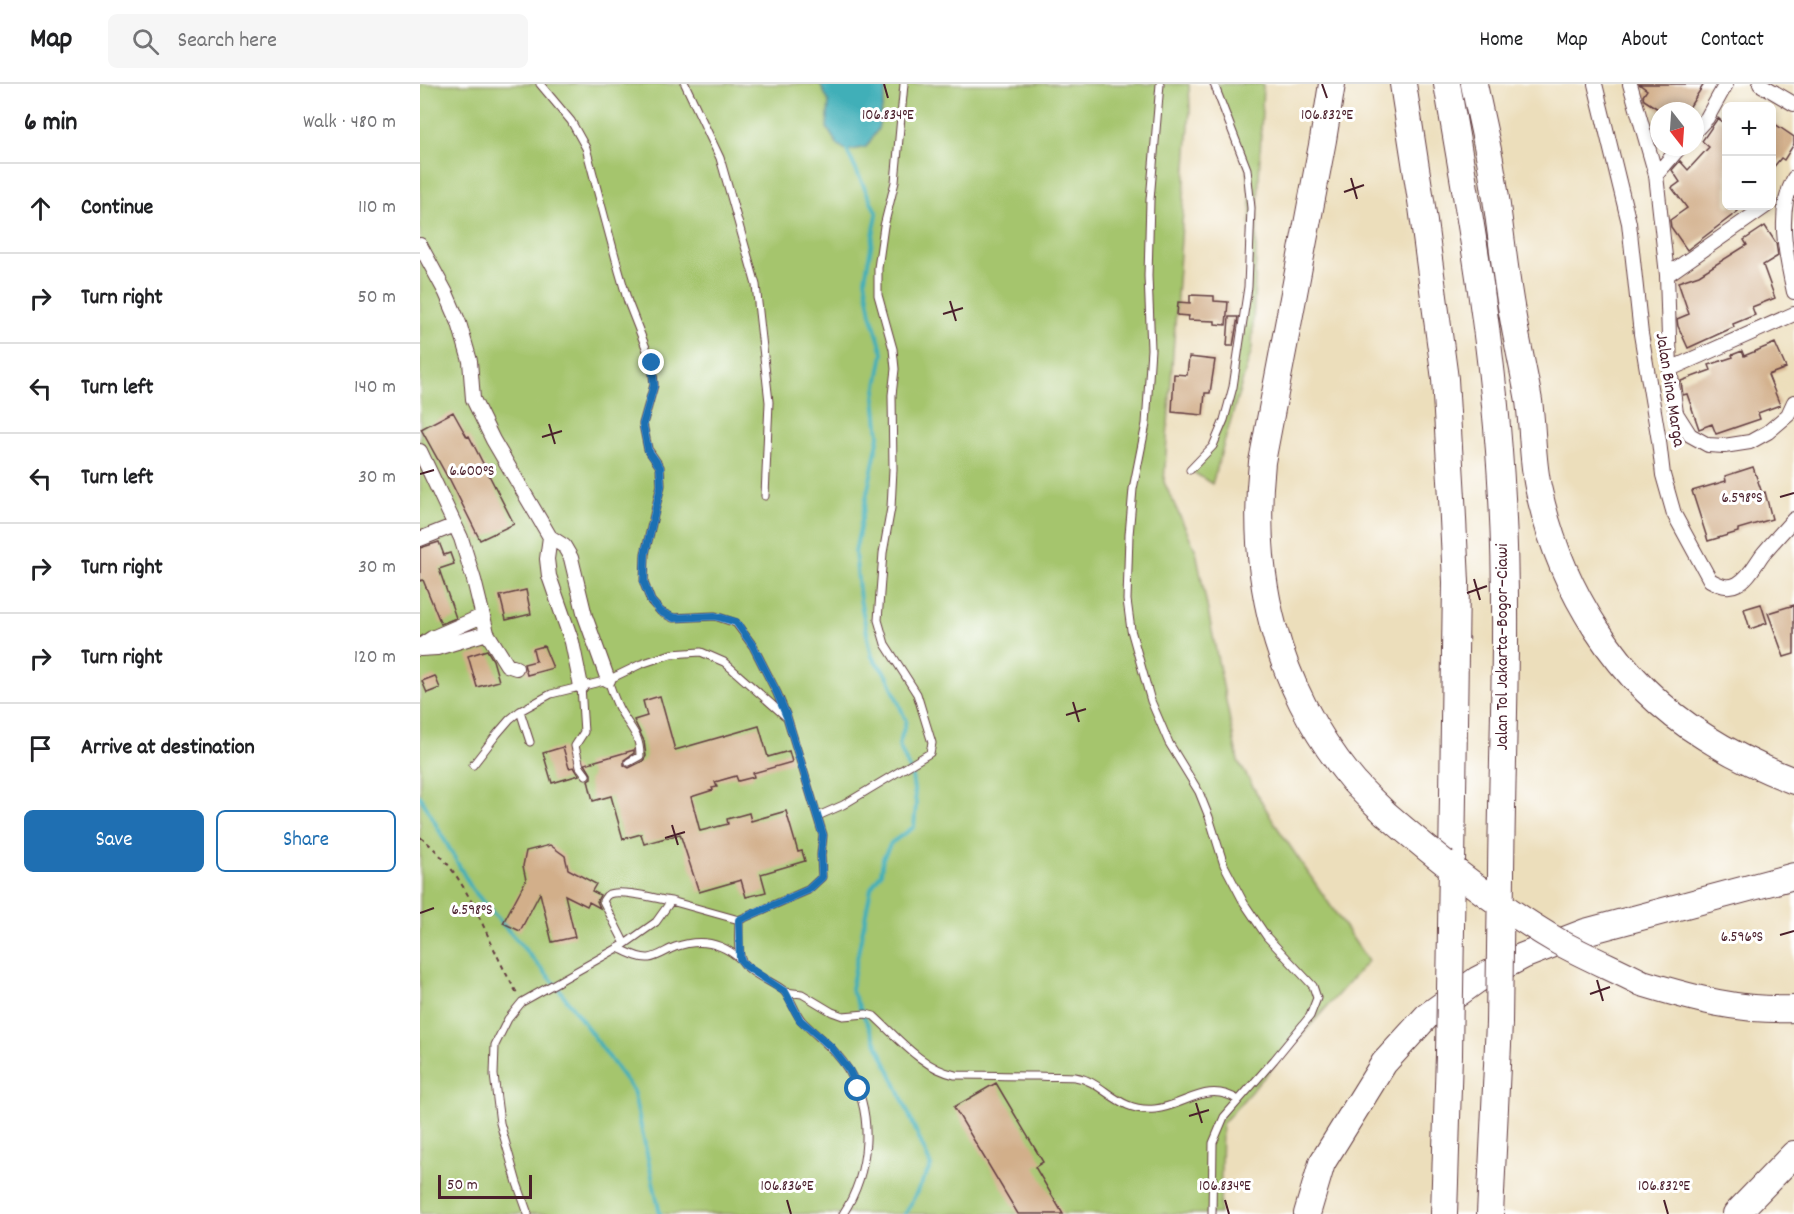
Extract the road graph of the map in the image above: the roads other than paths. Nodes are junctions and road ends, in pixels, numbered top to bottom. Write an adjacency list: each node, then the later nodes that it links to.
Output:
1 (540, 84): 41 (lane)
2 (685, 84): 29 (lane)
3 (904, 84): 47 (lane)
4 (1160, 84): 56 (lane)
5 (1214, 84): 28 (lane)
6 (1332, 84): 55 (highway, bridge)
7 (1403, 84): 62 (highway, bridge)
8 (1448, 84): 63 (highway, Jalan Tol Jakarta–Bogor–Ciawi, bridge)
9 (1474, 84): 46 (highway)
10 (1595, 84): 30 (street, Jalan Bina Marga)
11 (1630, 84): 17 (street)
12 (1726, 84): 15 (street)
13 (1760, 84): 14 (street)
14 (1794, 104)
15 (1704, 121)
16 (1672, 156): 17 (street)
17 (1656, 175): 22 (street)
18 (1791, 184): 19 (street); 23 (street)
19 (1776, 197)
20 (1760, 210): 22 (street)
21 (420, 245): 32 (street)
22 (1667, 275): 25 (street)
23 (1794, 292)
24 (1794, 314): 25 (street)
25 (1670, 369): 26 (street)
26 (1794, 402)
27 (420, 451): 31 (street)
28 (1190, 470)
29 (765, 496)
30 (1794, 519)
31 (455, 525): 33 (street); 34 (street)
32 (550, 537): 38 (street); 39 (street)
33 (420, 539)
34 (482, 616): 35 (street); 36 (street)
35 (487, 633): 36 (street); 37 (street)
36 (420, 647)
37 (516, 668)
38 (608, 680): 39 (lane); 41 (lane); 43 (lane)
39 (581, 686): 40 (lane); 45 (lane)
40 (520, 711): 42 (lane); 44 (lane)
41 (787, 717): 47 (lane)
42 (530, 742)
43 (629, 762)
44 (473, 765)
45 (586, 775)
46 (1794, 781)
47 (818, 816): 50 (lane)
48 (1794, 876): 61 (highway)
49 (671, 901): 50 (lane); 51 (lane); 51 (lane)
50 (739, 920): 53 (lane)
51 (625, 944): 52 (lane)
52 (618, 948): 53 (lane); 58 (lane)
53 (740, 959): 54 (lane)
54 (785, 992): 56 (lane); 59 (lane)
55 (1794, 1009)
56 (1238, 1100): 60 (lane)
57 (1794, 1154): 64 (highway)
58 (528, 1214)
59 (843, 1214)
60 (1212, 1214)
61 (1307, 1214)
62 (1444, 1214)
63 (1490, 1214)
64 (1736, 1214)

